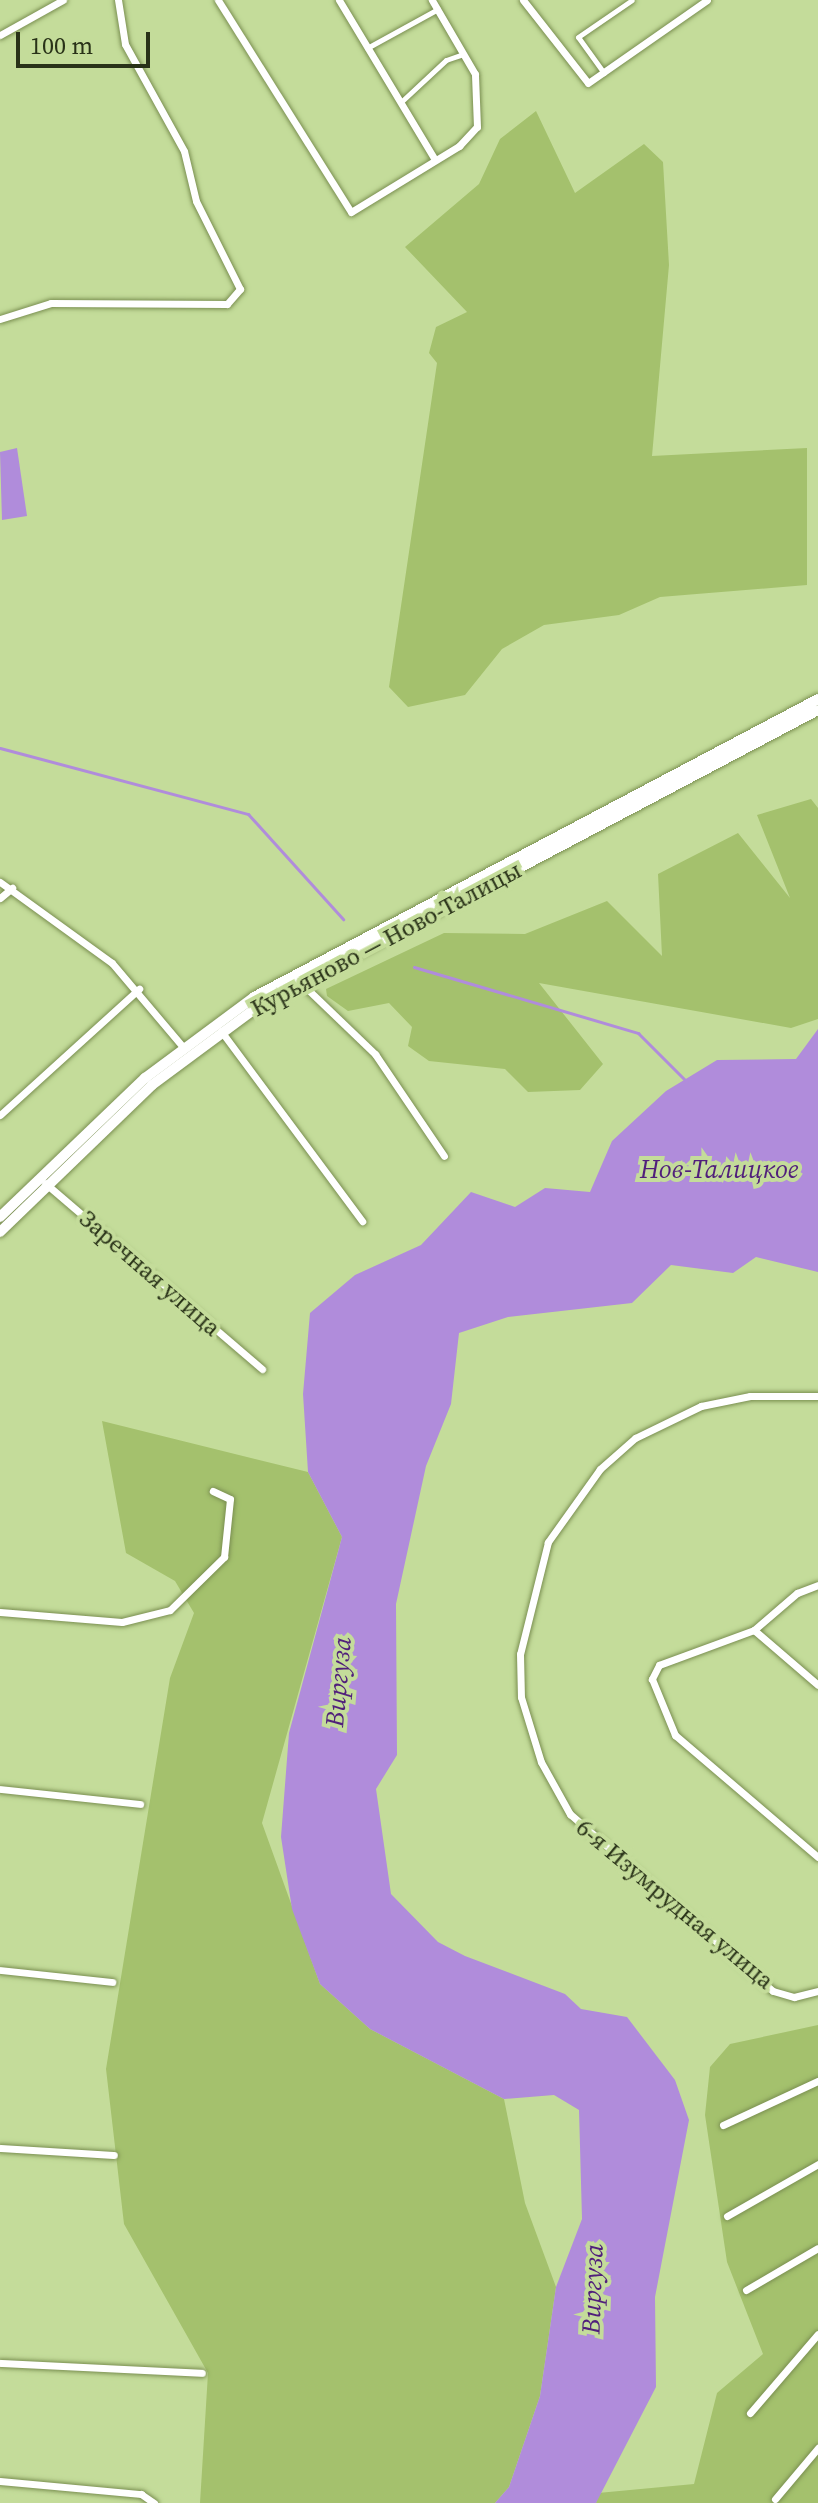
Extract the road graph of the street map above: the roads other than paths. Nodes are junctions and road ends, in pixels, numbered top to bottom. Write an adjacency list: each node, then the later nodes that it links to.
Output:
1 (63, 0): 10 (street)
2 (118, 0): 16 (street)
3 (218, 0): 15 (street)
4 (339, 0): 11 (street)
5 (432, 0): 9 (street)
6 (523, 0): 13 (street)
7 (632, 0): 13 (street)
8 (707, 0): 13 (street)
9 (438, 9): 11 (street); 12 (street)
10 (0, 35)
11 (367, 48): 14 (street)
12 (464, 54): 14 (street); 15 (street)
13 (604, 73)
14 (402, 101): 15 (street)
15 (434, 158)
16 (0, 319)
17 (818, 699): 25 (main road, Курьяново — Ново-Талицы)
18 (818, 710): 22 (main road, Курьяново — Ново-Талицы)
19 (0, 882): 20 (street)
20 (12, 888): 21 (street); 23 (street)
21 (0, 898)
22 (301, 983): 24 (main road, Курьяново — Ново-Талицы); 27 (street)
23 (139, 989): 25 (street); 26 (street)
24 (221, 1031): 28 (main road, Курьяново — Ново-Талицы); 30 (street)
25 (183, 1047): 28 (main road, Курьяново — Ново-Талицы)
26 (0, 1115)
27 (444, 1156)
28 (42, 1180): 29 (main road, Курьяново — Ново-Талицы); 31 (main road, Курьяново — Ново-Талицы); 32 (street, Заречная улица)
29 (0, 1217)
30 (362, 1221)
31 (0, 1232)
32 (262, 1369)
33 (818, 1396): 44 (street, 6-я Изумрудная улица)
34 (213, 1491): 36 (street)
35 (818, 1585): 37 (street)
36 (0, 1612)
37 (754, 1630): 38 (street); 41 (street)
38 (818, 1685)
39 (0, 1789): 40 (street)
40 (140, 1804)
41 (818, 1857)
42 (0, 1970): 43 (street)
43 (112, 1982)
44 (818, 1991)
45 (818, 2081): 46 (street)
46 (723, 2125)
47 (0, 2148): 48 (street)
48 (114, 2155)
49 (818, 2164): 50 (street)
50 (727, 2216)
51 (818, 2248): 52 (street)
52 (746, 2290)
53 (818, 2334): 56 (street)
54 (0, 2363): 55 (street)
55 (202, 2373)
56 (750, 2413)
57 (818, 2448): 59 (street)
58 (0, 2481): 60 (street)
59 (775, 2499)
60 (154, 2503)

